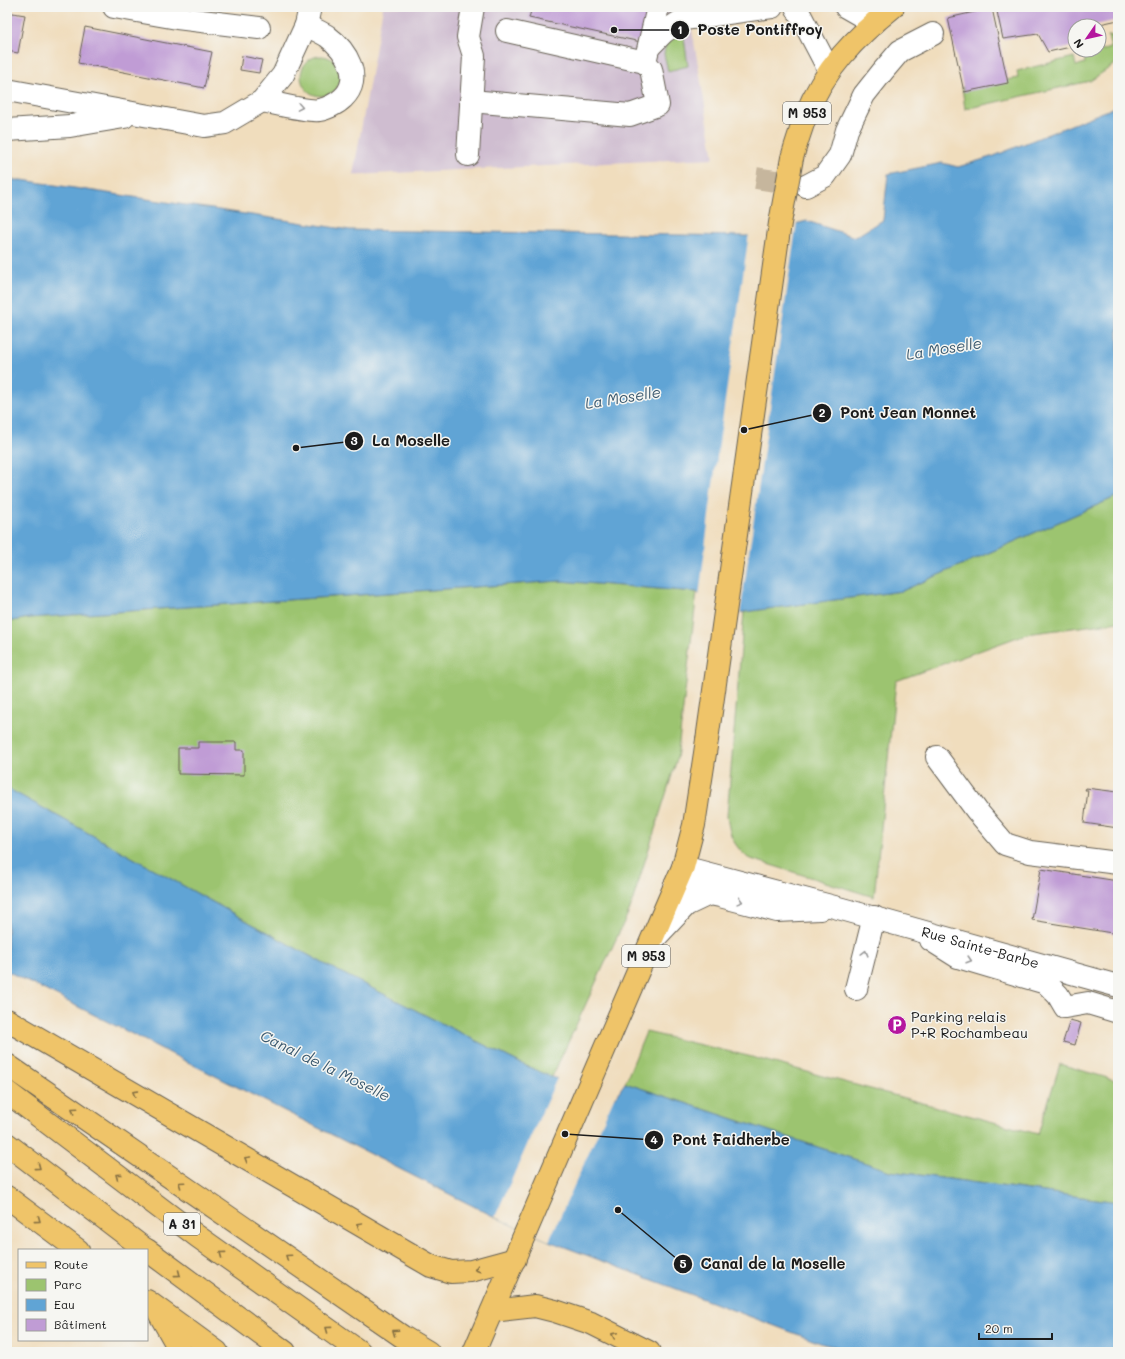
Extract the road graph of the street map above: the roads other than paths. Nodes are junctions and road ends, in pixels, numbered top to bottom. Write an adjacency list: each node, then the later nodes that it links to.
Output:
1 (114, 7): 10 (street)
2 (473, 7): 17 (street)
3 (658, 7): 13 (street)
4 (772, 7): 13 (street)
5 (796, 7): 14 (street)
6 (846, 7): 9 (street)
7 (894, 7): 9 (main road, M 953)
8 (308, 16): 16 (street); 16 (street, one-way to 8)
9 (874, 22): 14 (main road, M 953)
10 (259, 28)
11 (507, 30): 13 (street)
12 (933, 34): 21 (street)
13 (647, 55): 17 (street)
14 (829, 70): 24 (main road, M 953, bridge)
15 (7, 90): 18 (street)
16 (262, 101): 18 (street)
17 (471, 101): 20 (street)
18 (139, 114): 19 (street)
19 (7, 130)
20 (468, 155)
21 (806, 186)
22 (937, 757): 23 (street)
23 (1118, 863)
24 (682, 867): 25 (main road, M 953); 27 (street, Rue Sainte-Barbe)
25 (674, 887): 26 (street, Rue Sainte-Barbe); 30 (main road, M 953)
26 (707, 895): 27 (street, Rue Sainte-Barbe, one-way to 27); 30 (street)
27 (842, 908): 28 (street, Rue Sainte-Barbe)
28 (874, 918): 29 (street, Rue Sainte-Barbe); 33 (street, one-way to 28)
29 (911, 928): 31 (street, Rue Sainte-Barbe); 34 (street, one-way to 34)
30 (653, 940): 44 (main road, M 953)
31 (1090, 978): 32 (street, Rue Sainte-Barbe); 34 (street)
32 (1118, 986)
33 (856, 989)
34 (1071, 1006): 35 (street)
35 (1118, 1012)
36 (7, 1020): 44 (main road, one-way to 36)
37 (7, 1065): 51 (main road, one-way to 37)
38 (7, 1092): 50 (main road, A 31, one-way to 38)
39 (7, 1144): 42 (main road, one-way to 42)
40 (7, 1197): 41 (main road, one-way to 41)
41 (77, 1249)
42 (146, 1249)
43 (148, 1251): 49 (main road, one-way to 49)
44 (514, 1259): 46 (main road, M 953)
45 (152, 1305): 47 (main road); 48 (main road)
46 (490, 1317): 52 (main road, M 953); 53 (main road, one-way to 46)
47 (181, 1352)
48 (217, 1352)
49 (285, 1352)
50 (360, 1352)
51 (428, 1352)
52 (474, 1352)
53 (649, 1352)

